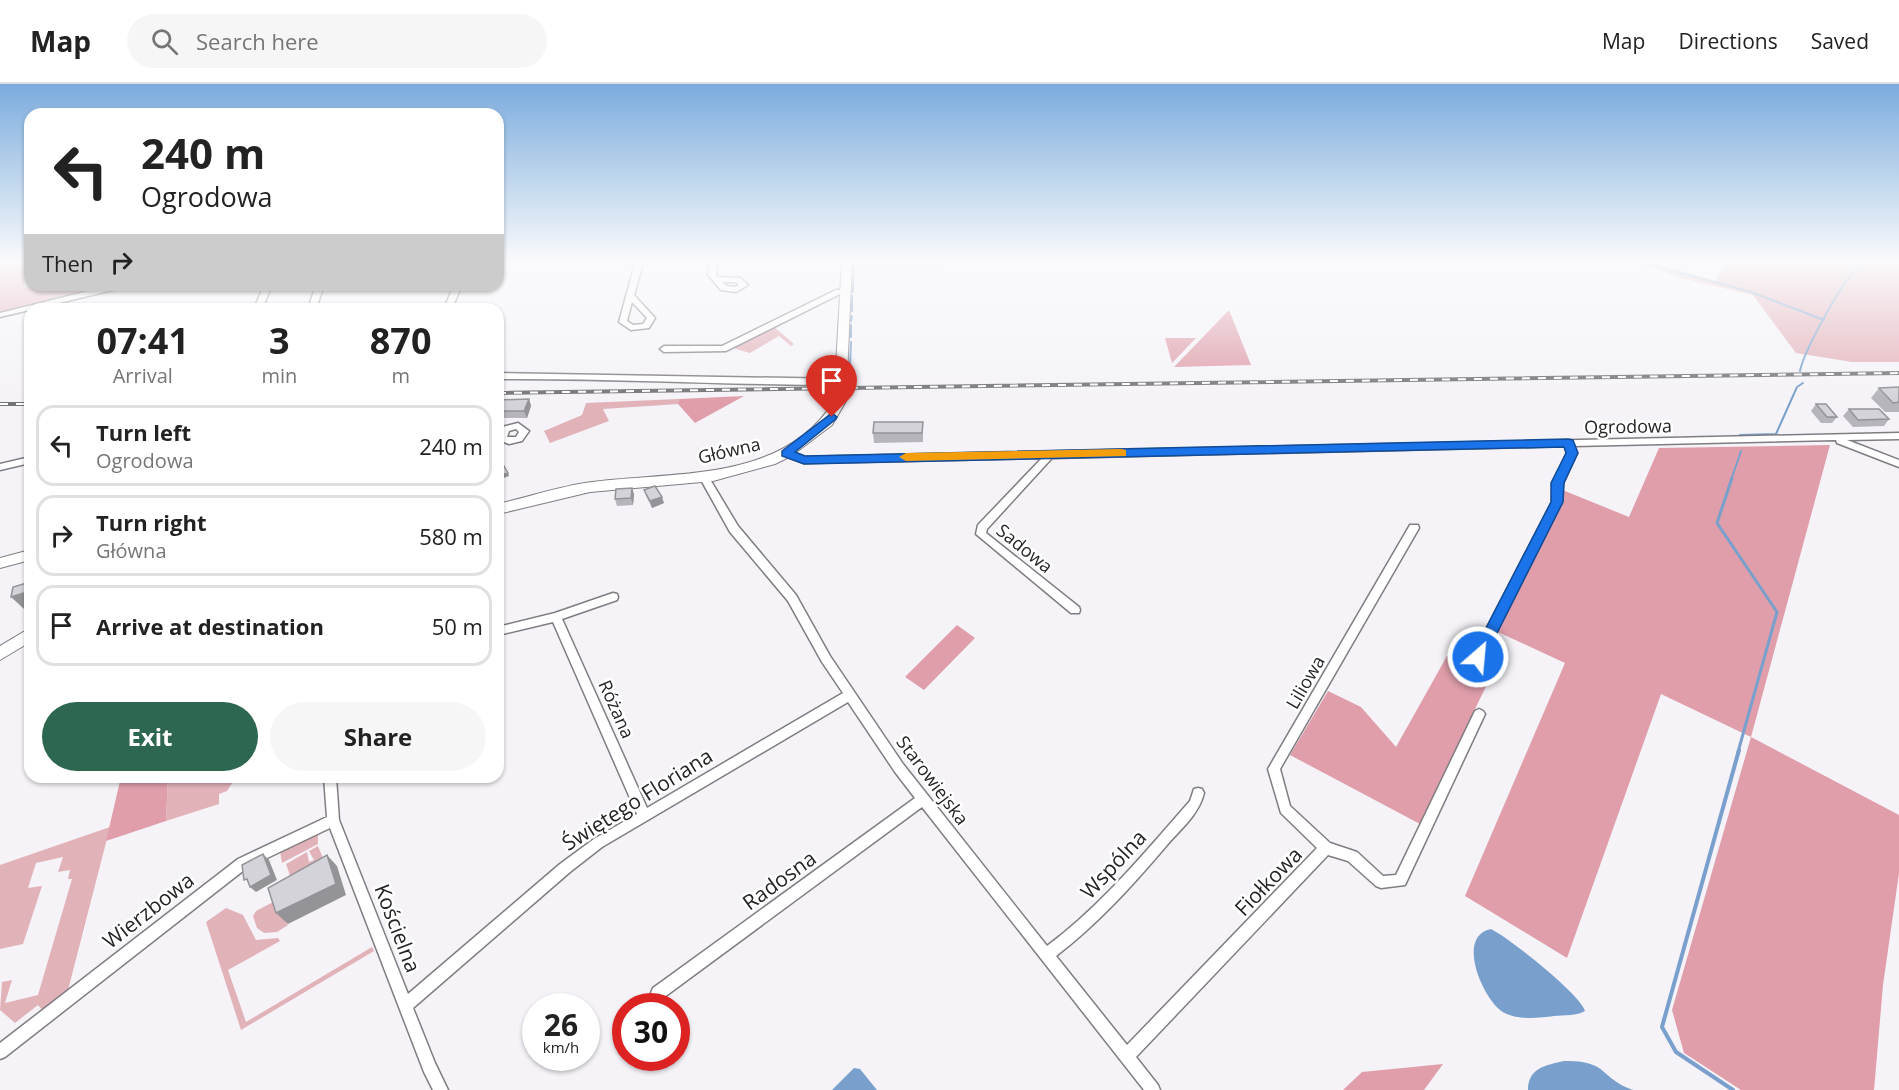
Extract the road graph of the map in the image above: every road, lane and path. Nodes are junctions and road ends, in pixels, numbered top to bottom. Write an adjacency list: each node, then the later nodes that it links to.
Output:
1 (809, 307): 5 (street)
2 (846, 307): 7 (street, Główna)
3 (24, 309): 4 (street)
4 (0, 315)
5 (664, 348)
6 (504, 375): 7 (street)
7 (843, 382): 14 (street, Główna)
8 (1883, 436): 9 (street, Ogrodowa); 10 (street, Ogrodowa); 16 (street)
9 (1899, 436)
10 (1825, 438): 13 (street, Ogrodowa); 16 (street, Ogrodowa)
11 (506, 440): 12 (street)
12 (504, 443)
13 (1568, 443): 15 (street, Ogrodowa); 31 (street)
14 (786, 453): 15 (street, Ogrodowa); 20 (street, Główna)
15 (1047, 454): 26 (street, Sadowa)
16 (1885, 458): 18 (street, Ogrodowa)
17 (24, 461): 19 (street)
18 (1899, 464)
19 (0, 467)
20 (705, 478): 21 (street, Główna); 32 (street, Starowiejska)
21 (504, 508)
22 (1414, 528): 39 (street, Liliowa)
23 (24, 557): 24 (street)
24 (0, 563)
25 (613, 597): 27 (street)
26 (1075, 610)
27 (556, 617): 28 (street); 37 (street, Różana)
28 (504, 630)
29 (24, 638): 30 (street)
30 (0, 654)
31 (1478, 657)
32 (850, 695): 36 (street, Starowiejska); 37 (street, Świętego Floriana)
33 (1479, 714): 39 (street, Fiołkowa)
34 (330, 783): 38 (street, Kościelna)
35 (1198, 793): 40 (street, Wspólna)
36 (923, 799): 40 (street, Starowiejska); 41 (street, Radosna)
37 (644, 816): 42 (street, Świętego Floriana)
38 (333, 820): 42 (street, Kościelna); 43 (street, Wierzbowa)
39 (1326, 848): 44 (street, Fiołkowa)
40 (1046, 955): 44 (street, Starowiejska)
41 (658, 993)
42 (405, 1006): 45 (street, Kościelna)
43 (0, 1052)
44 (1126, 1057): 46 (street, Starowiejska)
45 (441, 1090)
46 (1153, 1090)

